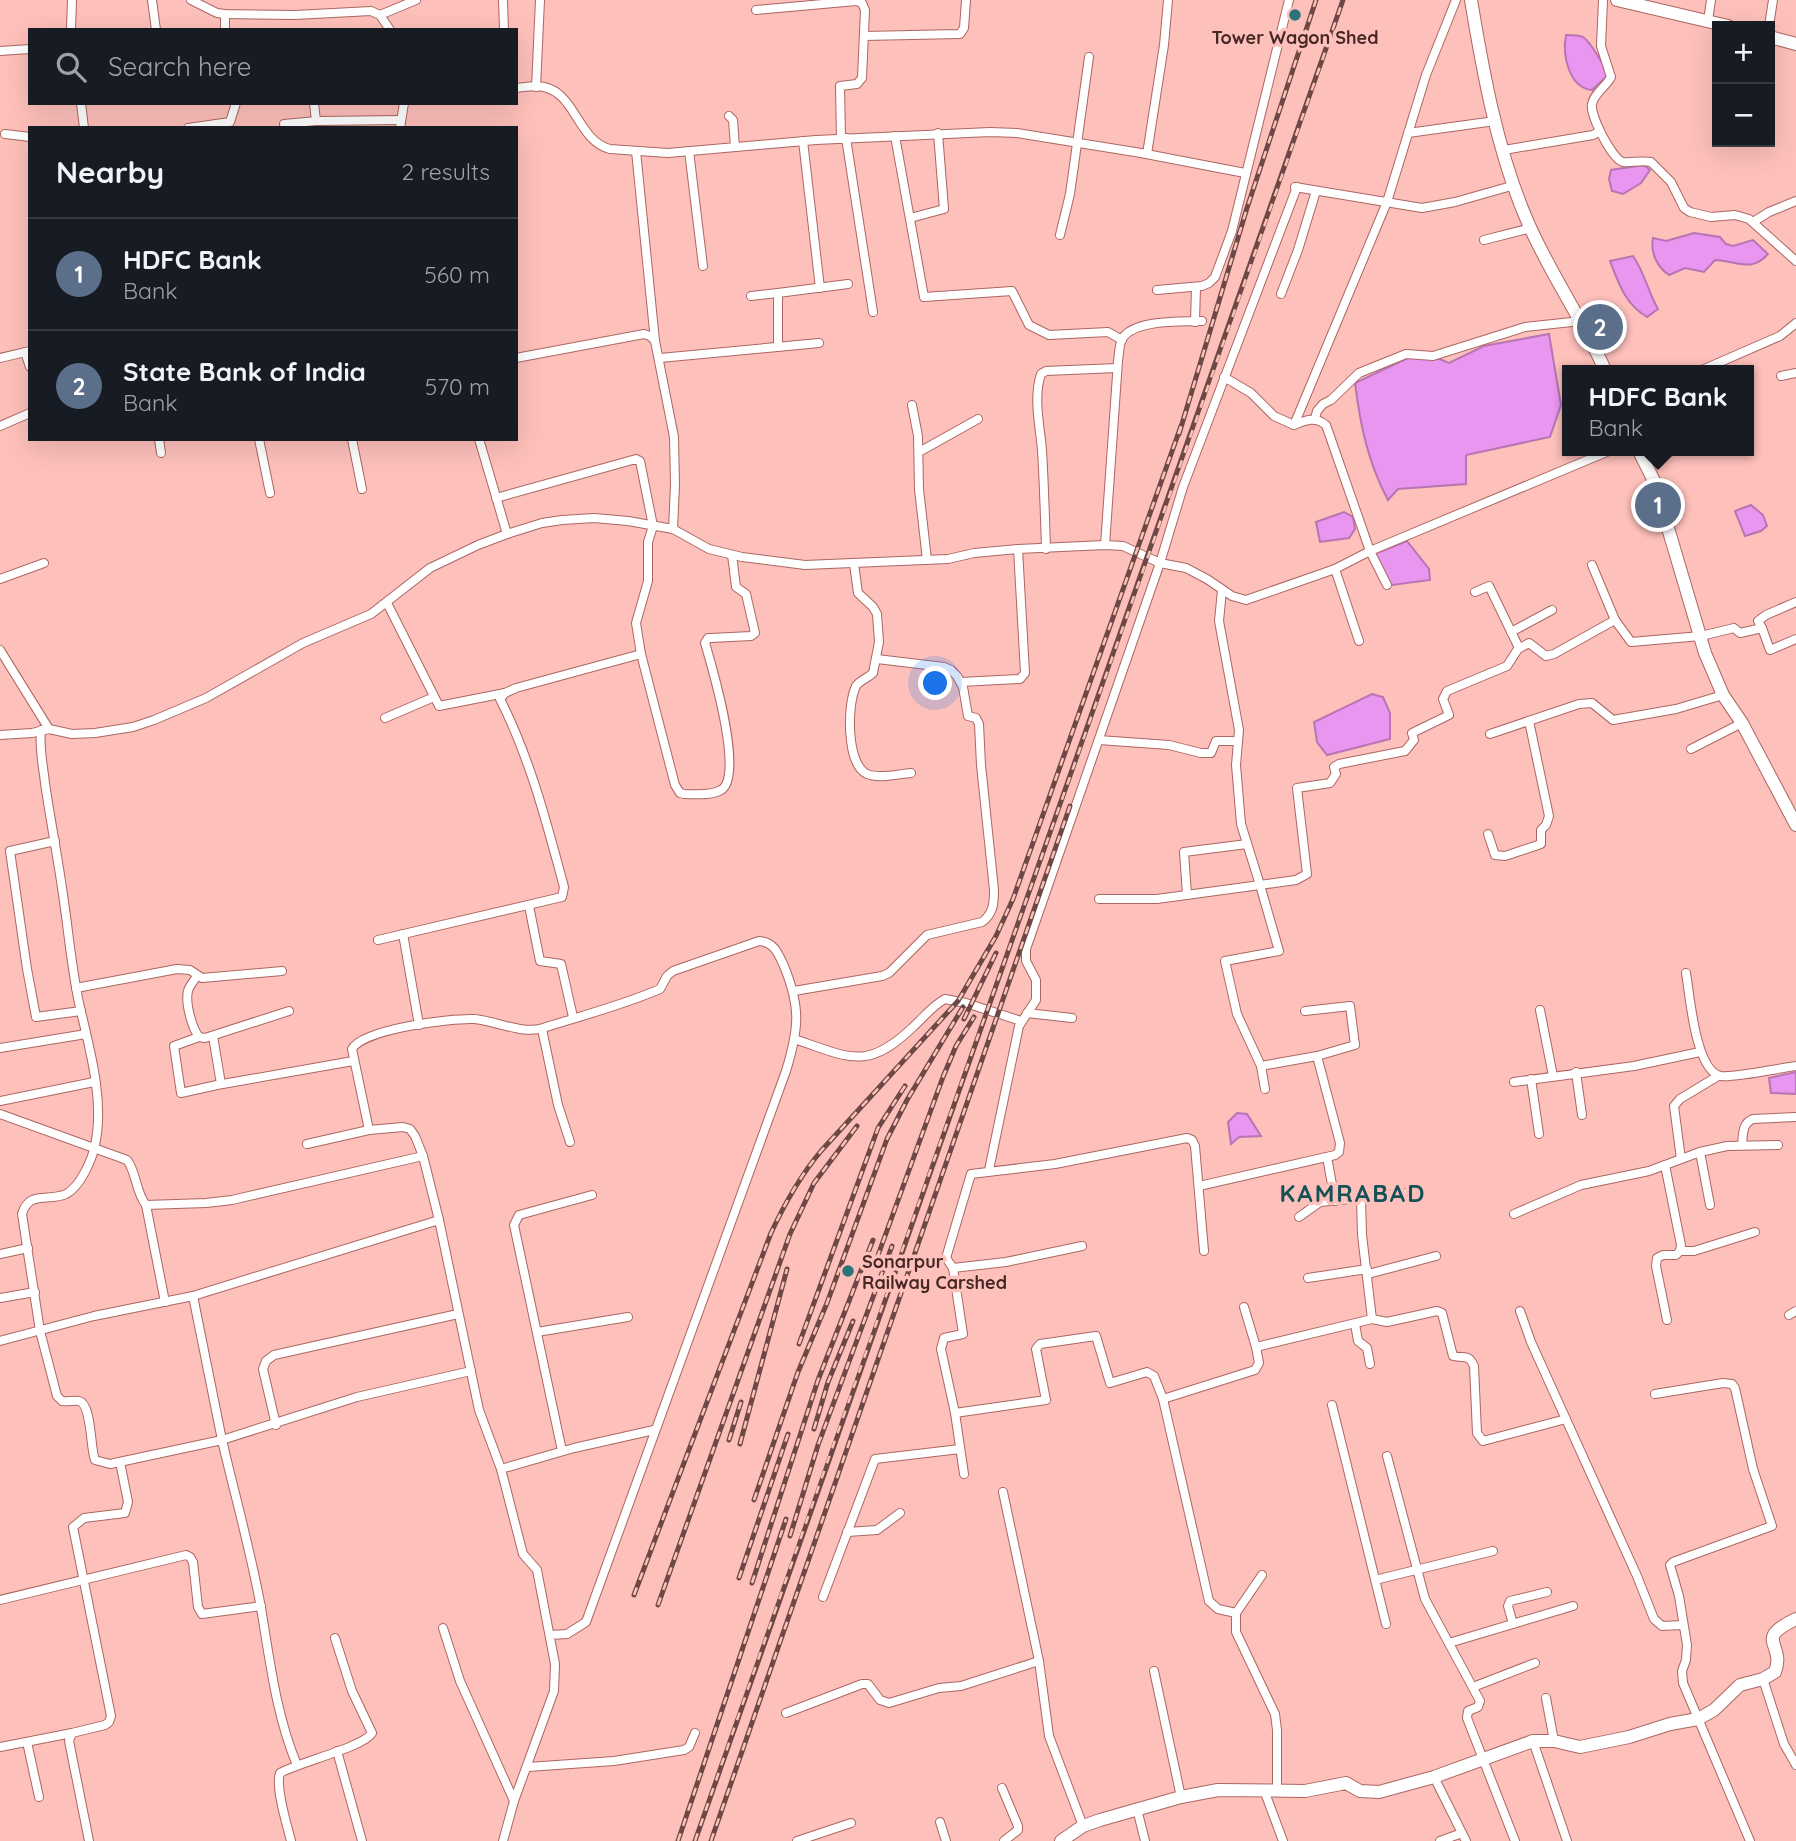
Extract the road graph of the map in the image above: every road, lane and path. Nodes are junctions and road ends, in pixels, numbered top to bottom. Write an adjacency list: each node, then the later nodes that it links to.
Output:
1 (72, 0): 22 (street)
2 (152, 0): 23 (street)
3 (191, 0): 17 (street)
4 (416, 0): 18 (street)
5 (503, 0): 26 (street)
6 (540, 0): 33 (street)
7 (966, 0): 27 (street)
8 (1168, 0): 59 (street)
9 (1289, 0): 60 (street)
10 (1455, 0): 48 (street)
11 (1471, 0): 41 (main road)
12 (1603, 0): 46 (street)
13 (1617, 0): 19 (main road)
14 (1711, 0): 19 (street)
15 (1773, 0): 20 (street)
16 (755, 10): 27 (street)
17 (225, 14): 18 (street); 24 (street)
18 (380, 15): 25 (street)
19 (1708, 21): 21 (main road)
20 (1770, 21)
21 (1712, 22)
22 (71, 28)
23 (156, 28)
24 (225, 28)
25 (389, 28)
26 (504, 28)
27 (864, 36): 52 (street)
28 (1775, 38): 29 (main road)
29 (1796, 44)
30 (28, 49): 31 (street)
31 (0, 51)
32 (1089, 57): 54 (street)
33 (536, 87): 34 (street); 57 (street)
34 (518, 88)
35 (81, 105): 44 (street)
36 (235, 105): 45 (street)
37 (314, 105): 40 (street)
38 (404, 105): 43 (street)
39 (729, 116): 55 (street)
40 (316, 121): 42 (street); 43 (street)
41 (1495, 121): 48 (street); 56 (main road)
42 (284, 124)
43 (400, 124)
44 (84, 126)
45 (202, 126)
46 (1600, 131): 56 (street); 66 (street)
47 (938, 133): 50 (street); 54 (street); 65 (street)
48 (1408, 133): 64 (street)
49 (5, 134): 51 (street)
50 (895, 136): 52 (street); 65 (street)
51 (28, 137)
52 (844, 139): 53 (street); 79 (street)
53 (803, 141): 55 (street); 74 (street)
54 (1076, 143): 59 (street); 68 (street)
55 (735, 147): 58 (street)
56 (1504, 150): 61 (main road)
57 (636, 151): 58 (street); 83 (street)
58 (689, 151): 71 (street)
59 (1147, 154): 60 (street)
60 (1245, 173): 73 (street)
61 (1515, 185): 64 (street); 67 (main road)
62 (1316, 191): 64 (street); 77 (street); 95 (street)
63 (1796, 201): 66 (street)
64 (1387, 202): 100 (street)
65 (910, 218): 82 (street)
66 (1753, 222): 70 (street)
67 (1531, 228): 69 (street); 80 (main road)
68 (1060, 235)
69 (1484, 240)
70 (1796, 261)
71 (702, 266)
72 (848, 284): 74 (street)
73 (1196, 287): 75 (street); 82 (street)
74 (820, 288): 76 (street)
75 (1157, 290)
76 (778, 293): 78 (street); 85 (street)
77 (1281, 294)
78 (751, 296)
79 (873, 312)
80 (1581, 321): 90 (main road); 99 (street)
81 (1796, 323): 91 (street)
82 (1122, 340): 92 (street)
83 (656, 341): 88 (street); 89 (street)
84 (819, 343): 85 (street)
85 (778, 347): 89 (street)
86 (28, 351): 87 (street)
87 (0, 358)
88 (518, 358)
89 (660, 358): 114 (street)
90 (1603, 365)
91 (1713, 365)
92 (1117, 368): 116 (street); 118 (street)
93 (1796, 373): 94 (street)
94 (1781, 376)
95 (1224, 377): 100 (street); 123 (street)
96 (912, 405): 106 (street)
97 (28, 414): 101 (street)
98 (978, 419): 106 (street)
99 (1315, 419): 100 (street); 119 (street)
100 (1294, 425)
101 (0, 426)
102 (159, 441): 107 (street)
103 (259, 441): 111 (street)
104 (352, 441): 110 (street)
105 (480, 441): 112 (street)
106 (919, 452): 121 (street)
107 (161, 453)
108 (1597, 456): 119 (street)
109 (1642, 456): 137 (main road)
110 (362, 489)
111 (270, 492)
112 (496, 498): 113 (street); 115 (street)
113 (653, 526): 114 (street); 115 (street); 142 (street)
114 (673, 529): 120 (street)
115 (507, 534): 132 (street)
116 (1105, 545): 118 (street); 123 (street)
117 (1018, 549): 118 (street); 121 (street); 144 (street)
118 (1046, 549)
119 (1370, 551): 126 (street); 128 (street)
120 (732, 555): 124 (street); 142 (street)
121 (928, 560): 124 (street)
122 (44, 563): 127 (street)
123 (1160, 563): 129 (street); 154 (street)
124 (854, 564): 143 (street)
125 (1592, 565): 134 (street)
126 (1335, 569): 129 (street); 139 (street)
127 (0, 579)
128 (1387, 585)
129 (1222, 590): 155 (street)
130 (1475, 592): 136 (street)
131 (1796, 601): 135 (street)
132 (387, 603): 147 (street); 151 (street)
133 (1552, 610): 136 (street)
134 (1615, 620): 137 (street); 140 (street)
135 (1762, 628): 137 (street); 138 (street)
136 (1511, 632): 140 (street)
137 (1701, 636): 146 (main road)
138 (1796, 639)
139 (1359, 641)
140 (1519, 648): 162 (street)
141 (0, 650): 151 (street)
142 (641, 654): 145 (street)
143 (877, 659): 144 (street); 157 (street)
144 (961, 682): 172 (street)
145 (505, 693): 147 (street); 165 (street)
146 (1723, 695): 149 (street); 150 (main road)
147 (435, 697): 148 (street)
148 (386, 718)
149 (1529, 721): 152 (street); 159 (street)
150 (1742, 723): 156 (street); 158 (main road)
151 (45, 730): 153 (street); 160 (street)
152 (1490, 734)
153 (0, 735)
154 (1099, 740): 155 (street); 178 (street)
155 (1238, 741): 161 (street)
156 (1691, 749)
157 (911, 773)
158 (1796, 825)
159 (1488, 834)
160 (55, 841): 171 (street); 174 (street)
161 (1247, 844): 162 (street); 163 (street)
162 (1260, 885): 163 (street); 190 (street)
163 (1187, 895): 164 (street)
164 (1099, 899)
165 (529, 906): 166 (street); 177 (street)
166 (403, 934): 167 (street); 180 (street)
167 (378, 940)
168 (282, 971): 170 (street)
169 (1686, 973): 187 (street)
170 (197, 976): 171 (street); 184 (street)
171 (76, 988): 174 (street)
172 (794, 991): 177 (street); 185 (street)
173 (1540, 1010): 193 (street)
174 (81, 1011): 182 (street)
175 (289, 1011): 183 (street)
176 (1305, 1011): 188 (street)
177 (573, 1017): 181 (street)
178 (1024, 1017): 179 (street); 185 (street); 216 (street)
179 (1072, 1018)
180 (419, 1024): 181 (street); 189 (street)
181 (542, 1029): 206 (street)
182 (86, 1034): 186 (street); 196 (street)
183 (213, 1036): 184 (street); 198 (street)
184 (199, 1037): 198 (street)
185 (794, 1039): 260 (street)
186 (0, 1048)
187 (1700, 1052): 192 (street); 194 (street)
188 (1317, 1056): 190 (street); 213 (street)
189 (353, 1061): 198 (street); 204 (street)
190 (1261, 1066): 199 (street)
191 (1796, 1066): 194 (street)
192 (1576, 1072): 193 (street); 202 (street)
193 (1553, 1076): 195 (street)
194 (1718, 1076): 214 (street)
195 (1531, 1079): 197 (street); 205 (street)
196 (94, 1082): 200 (street); 210 (street)
197 (1514, 1082)
198 (221, 1084)
199 (1265, 1089)
200 (0, 1101)
201 (0, 1114): 210 (street)
202 (1582, 1115)
203 (1796, 1117): 208 (street)
204 (369, 1130): 207 (street); 212 (street)
205 (1539, 1134)
206 (570, 1142)
207 (307, 1144)
208 (1742, 1145): 209 (street); 211 (street)
209 (1778, 1145)
210 (95, 1148): 222 (street); 229 (street)
211 (1700, 1152): 214 (street); 223 (street)
212 (422, 1156): 222 (street); 226 (street)
213 (1327, 1157): 217 (street); 221 (street)
214 (1681, 1159): 215 (street)
215 (1665, 1165): 224 (street); 231 (street)
216 (989, 1170): 217 (street); 234 (street)
217 (1199, 1186): 230 (street)
218 (1410, 1193): 220 (street)
219 (592, 1195): 249 (street)
220 (1361, 1199): 221 (street); 235 (street)
221 (1335, 1201): 225 (street)
222 (146, 1205): 240 (street)
223 (1710, 1205)
224 (1514, 1214)
225 (1299, 1217)
226 (439, 1220): 238 (street); 243 (street)
227 (1755, 1232): 231 (street)
228 (1082, 1246): 234 (street)
229 (28, 1248): 232 (street); 237 (street)
230 (1204, 1251)
231 (1680, 1251): 246 (street)
232 (0, 1254)
233 (1436, 1256): 235 (street)
234 (953, 1268): 257 (street)
235 (1367, 1271): 236 (street); 245 (street)
236 (1308, 1278)
237 (34, 1292): 239 (street); 248 (street)
238 (193, 1296): 240 (street); 261 (street)
239 (0, 1298)
240 (165, 1302): 248 (street)
241 (1244, 1307): 251 (street)
242 (1520, 1311): 258 (street)
243 (458, 1314): 253 (street); 259 (street)
244 (628, 1317): 249 (street)
245 (1372, 1319): 247 (street); 258 (street)
246 (1667, 1320)
247 (1355, 1324): 251 (street); 252 (street)
248 (40, 1331): 250 (street); 265 (street)
249 (537, 1332): 263 (street)
250 (0, 1340)
251 (1256, 1347): 255 (street)
252 (1370, 1364)
253 (471, 1371): 259 (street); 266 (street)
254 (1655, 1394): 285 (street)
255 (1163, 1399): 257 (street); 281 (street)
256 (1332, 1405): 275 (street)
257 (955, 1413): 262 (street)
258 (1566, 1419): 285 (street)
259 (276, 1424): 261 (street)
260 (654, 1430): 263 (street); 287 (street)
261 (222, 1440): 265 (street); 279 (street)
262 (960, 1449): 267 (street); 270 (street)
263 (562, 1451): 266 (street)
264 (1387, 1456): 272 (street)
265 (120, 1462): 274 (street)
266 (501, 1469): 287 (street)
267 (964, 1474)
268 (1003, 1492): 290 (street)
269 (900, 1513): 270 (street)
270 (847, 1532): 277 (street)
271 (1493, 1551): 272 (street)
272 (1418, 1569): 275 (street); 289 (street)
273 (1262, 1575): 281 (street)
274 (82, 1578): 278 (street); 279 (street); 298 (street)
275 (1375, 1580): 283 (street)
276 (1547, 1592): 284 (street)
277 (823, 1597)
278 (0, 1600)
279 (261, 1606): 306 (street)
280 (1573, 1606): 284 (street)
281 (1236, 1613): 311 (street)
282 (1796, 1619): 293 (main road)
283 (1385, 1624)
284 (1513, 1624): 289 (street)
285 (1683, 1625): 297 (street)
286 (443, 1628): 314 (street)
287 (550, 1635): 308 (street)
288 (335, 1638): 304 (street)
289 (1449, 1643): 294 (street)
290 (1039, 1661): 296 (street); 318 (street)
291 (1535, 1663): 294 (street)
292 (1154, 1671): 313 (street)
293 (1763, 1679): 297 (main road); 307 (street)
294 (1473, 1687): 305 (street)
295 (1546, 1698): 301 (street)
296 (786, 1713)
297 (1698, 1719): 301 (main road); 333 (street)
298 (72, 1733): 302 (street); 321 (street)
299 (695, 1733): 308 (street)
300 (1533, 1741): 301 (main road); 305 (main road); 332 (street)
301 (1554, 1741)
302 (27, 1742): 303 (street); 312 (street)
303 (0, 1747)
304 (337, 1751): 306 (street); 323 (street)
305 (1484, 1758): 309 (main road); 331 (street)
306 (297, 1765): 322 (street)
307 (1796, 1765)
308 (528, 1767): 314 (street)
309 (1434, 1777): 311 (main road); 319 (street)
310 (1002, 1788): 327 (street)
311 (1271, 1791): 313 (main road); 329 (street)
312 (39, 1797)
313 (1181, 1797): 315 (main road)
314 (514, 1801): 324 (street)
315 (1137, 1809): 318 (main road); 328 (street)
316 (940, 1822): 326 (street)
317 (851, 1824): 325 (street)
318 (1083, 1826): 320 (main road)
319 (1464, 1837): 330 (street)
320 (1064, 1840)
321 (89, 1841)
322 (291, 1841)
323 (362, 1841)
324 (503, 1841)
325 (797, 1841)
326 (946, 1841)
327 (1004, 1841)
328 (1145, 1841)
329 (1283, 1841)
330 (1440, 1841)
331 (1515, 1841)
332 (1567, 1841)
333 (1750, 1841)

